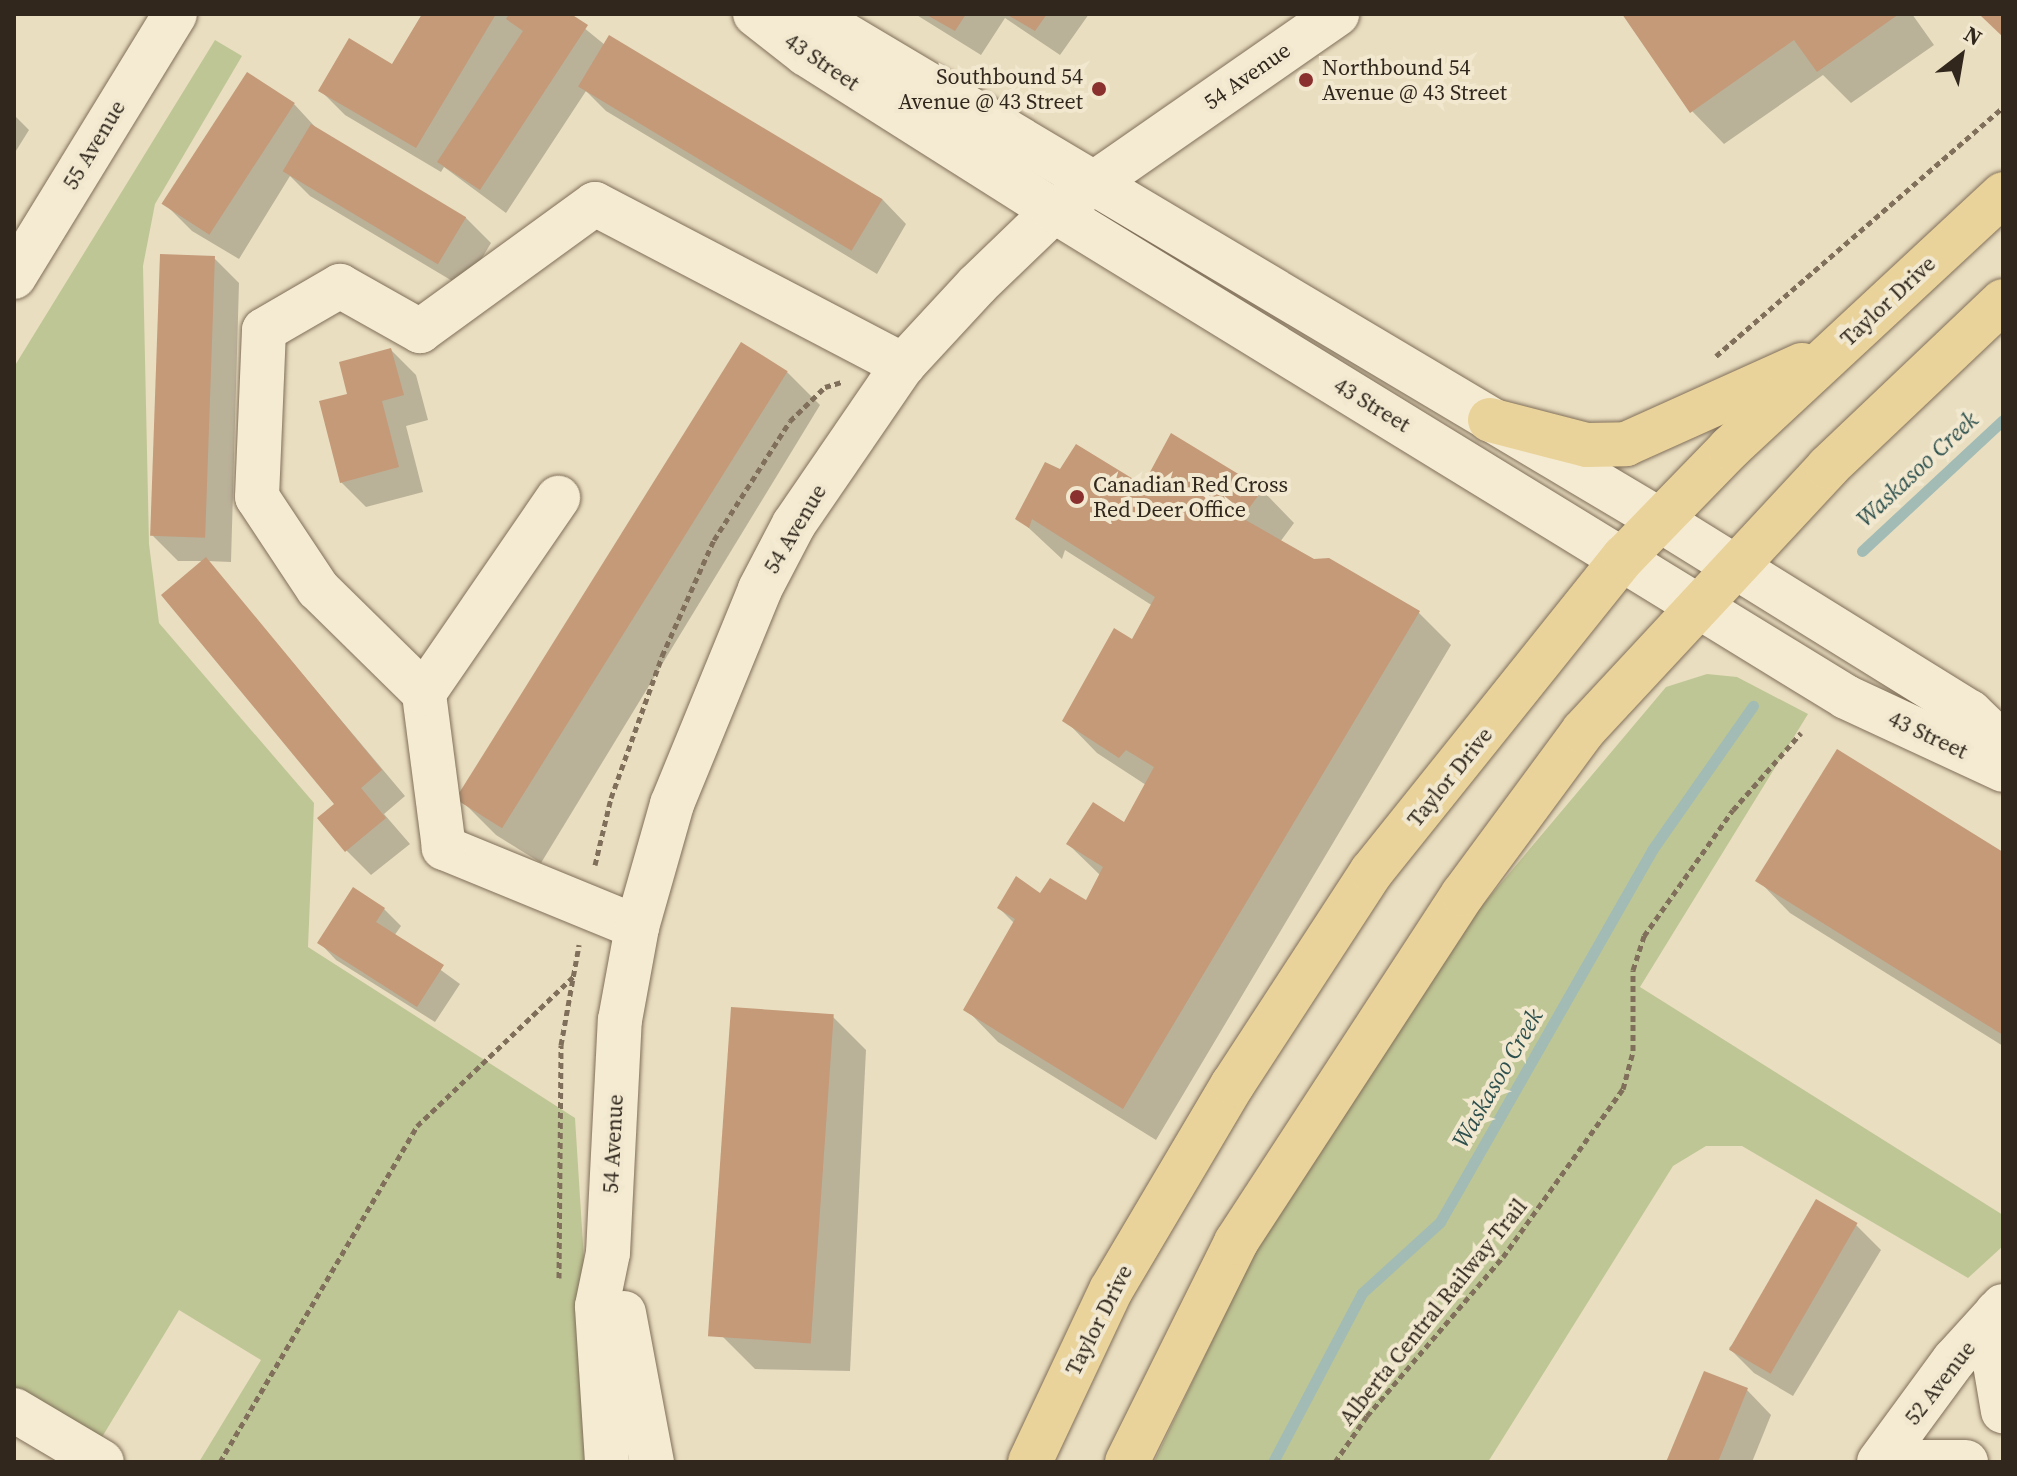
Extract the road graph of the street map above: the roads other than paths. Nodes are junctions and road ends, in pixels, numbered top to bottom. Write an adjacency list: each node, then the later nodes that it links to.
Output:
1 (175, 14): 8 (street, 55 Avenue)
2 (755, 14): 7 (street, 43 Street)
3 (810, 14): 5 (street)
4 (1337, 14): 5 (street, 54 Avenue)
5 (1097, 181): 7 (street, 54 Avenue); 12 (street)
6 (2003, 194): 10 (main road, Taylor Drive)
7 (1054, 211): 11 (street, 54 Avenue); 15 (street, 43 Street)
8 (17, 265)
9 (2003, 301): 16 (main road)
10 (1837, 348): 12 (main road); 14 (main road, Taylor Drive)
11 (903, 365): 18 (street); 21 (street, 54 Avenue)
12 (1490, 420): 14 (street)
13 (558, 498): 18 (street)
14 (1660, 520): 15 (main road, Taylor Drive); 16 (street)
15 (1624, 557): 17 (street, 43 Street); 24 (main road, Taylor Drive)
16 (1734, 566): 17 (main road); 19 (street)
17 (1699, 603): 20 (street, 43 Street); 32 (main road)
18 (424, 693): 21 (street)
19 (2003, 744)
20 (2003, 770)
21 (637, 927): 22 (street, 54 Avenue)
22 (608, 1253): 28 (street, 54 Avenue); 29 (street, 54 Avenue)
23 (2000, 1309): 26 (street); 33 (street, 52 Avenue)
24 (1057, 1406): 30 (main road); 31 (main road, Taylor Drive)
25 (14, 1410): 27 (street)
26 (2003, 1411)
27 (102, 1462)
28 (607, 1462)
29 (652, 1462)
30 (1010, 1462)
31 (1030, 1462)
32 (1127, 1462)
33 (1879, 1462)
34 (1896, 1462): 35 (street)
35 (1966, 1462)

